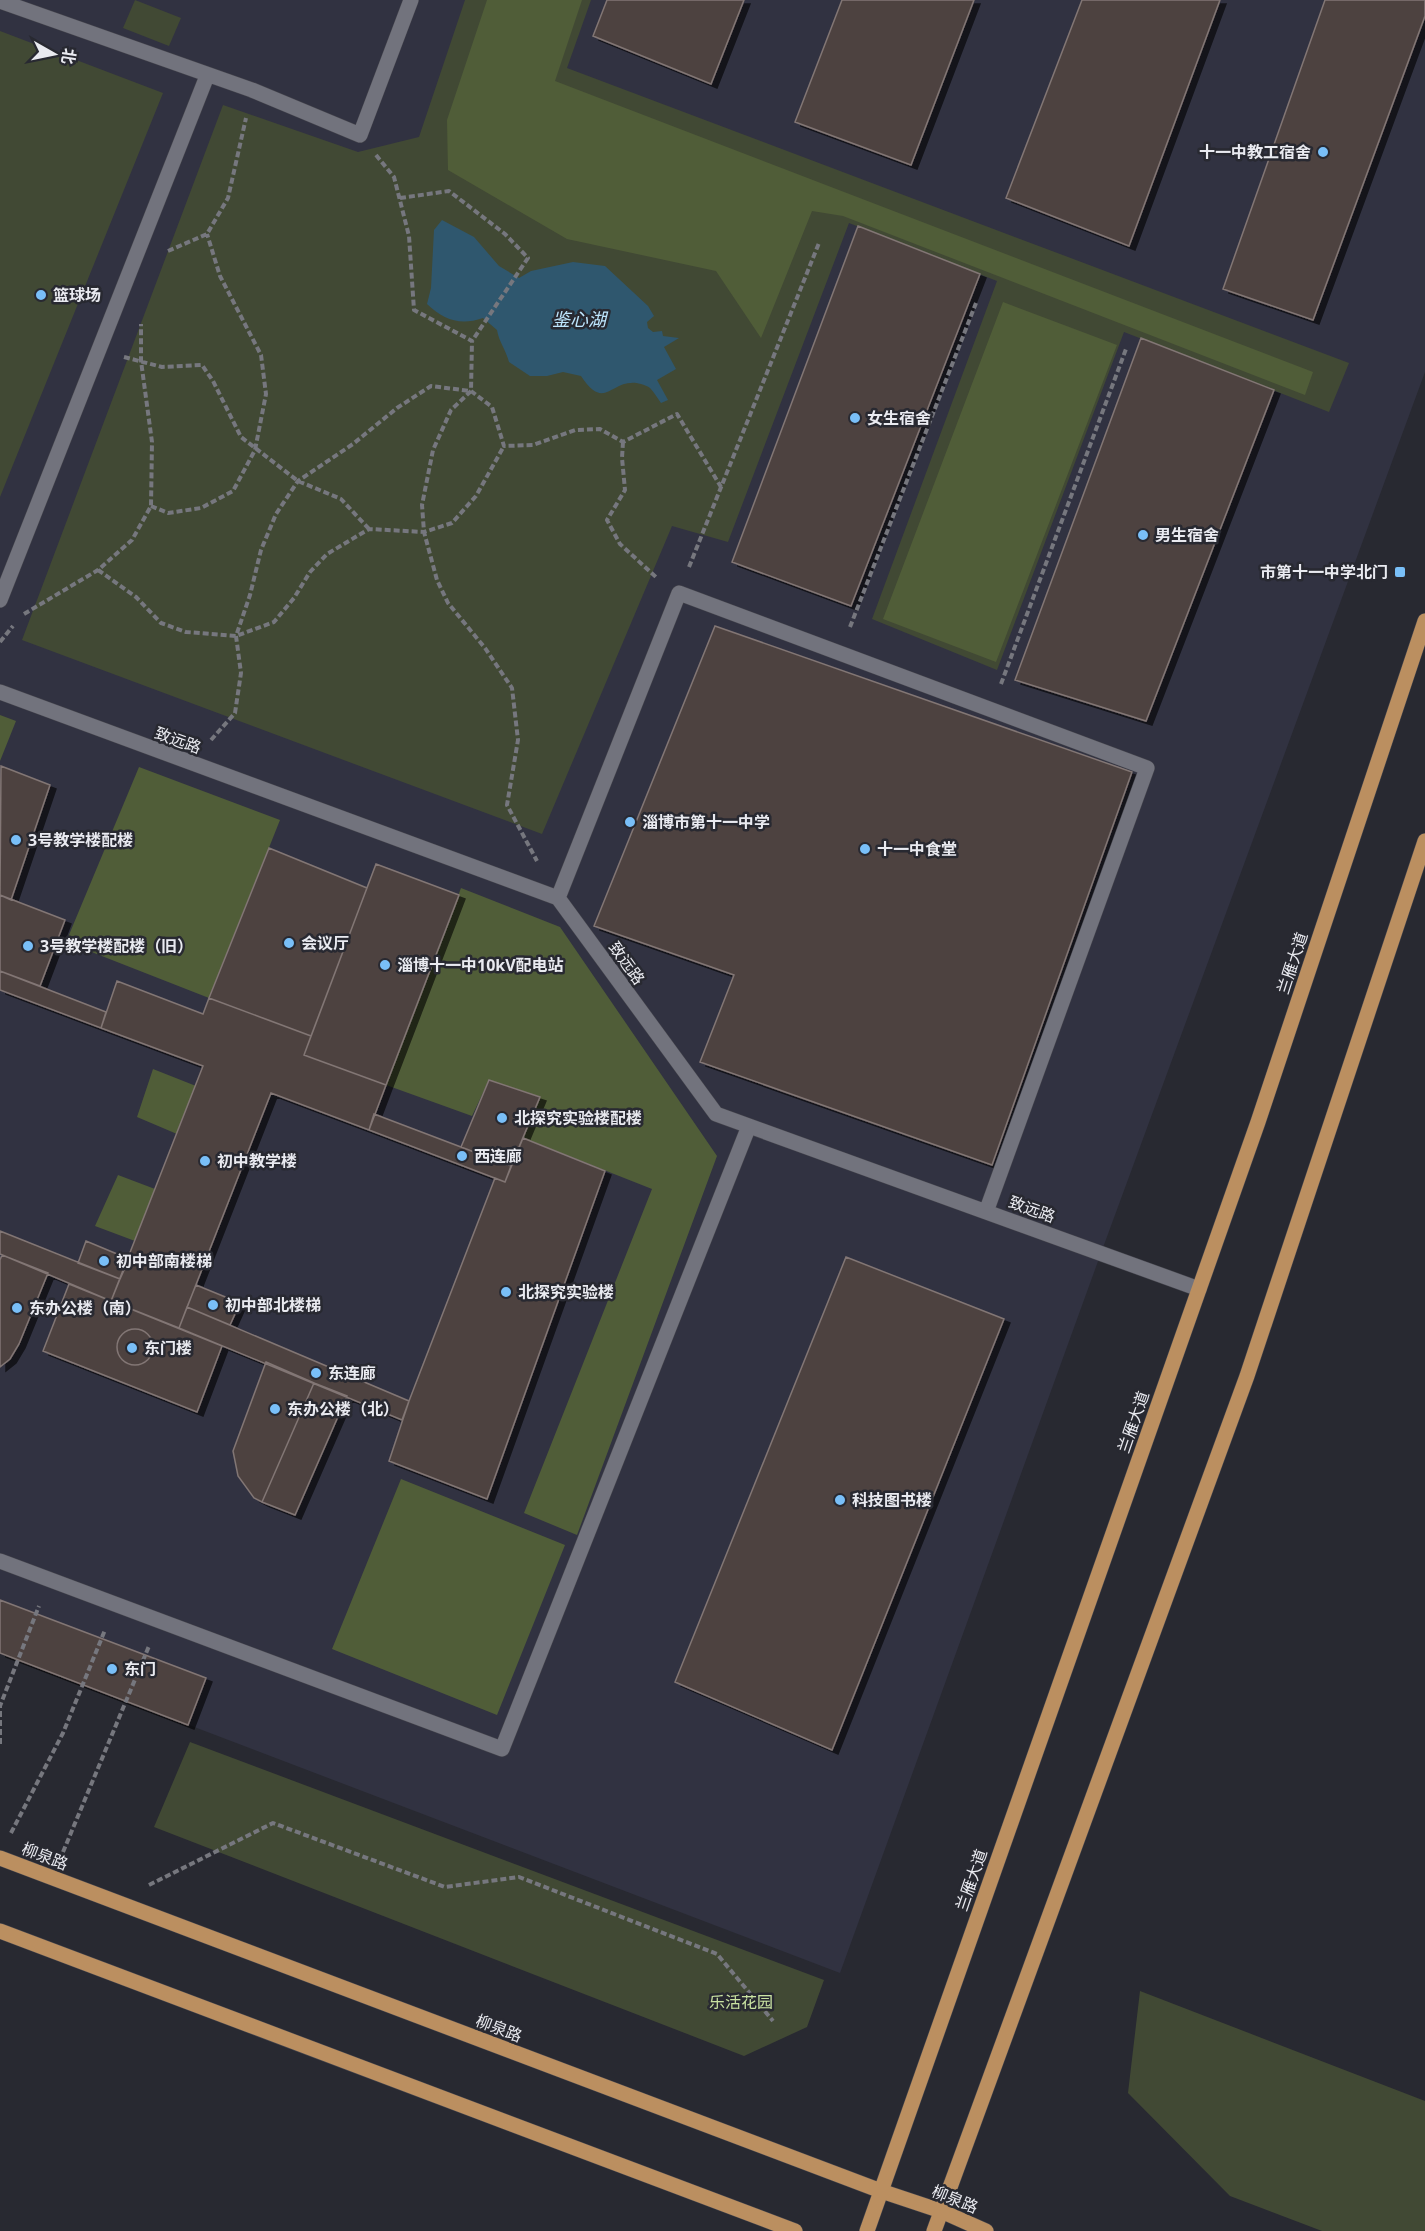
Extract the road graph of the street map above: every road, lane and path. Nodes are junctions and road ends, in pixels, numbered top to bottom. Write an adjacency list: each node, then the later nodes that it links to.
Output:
1 (411, 0): 5 (street)
2 (0, 1): 3 (street)
3 (207, 76): 4 (street); 26 (street)
4 (252, 90): 5 (street); 7 (path)
5 (360, 135): 6 (path)
6 (400, 198): 12 (path); 12 (path)
7 (207, 234): 9 (path); 18 (path)
8 (819, 243): 20 (path)
9 (159, 255)
10 (976, 303): 32 (path)
11 (141, 318): 14 (path)
12 (472, 341): 15 (path)
13 (1126, 349): 34 (path)
14 (141, 361): 18 (path); 21 (path)
15 (471, 391): 17 (path); 19 (path); 23 (path)
16 (624, 442): 17 (path); 20 (path); 25 (path)
17 (504, 446): 23 (path)
18 (255, 450): 19 (path); 21 (path)
19 (298, 481): 22 (path); 30 (path)
20 (721, 487): 25 (path)
21 (151, 506): 24 (path)
22 (369, 529): 23 (path); 30 (path)
23 (424, 532): 37 (path)
24 (98, 570): 27 (path); 30 (path)
25 (678, 595): 32 (street); 37 (street)
26 (0, 600)
27 (23, 615)
28 (1425, 621): 40 (main road, 兰雁大道)
29 (15, 624): 31 (path)
30 (236, 636): 35 (path)
31 (0, 642)
32 (840, 653): 34 (street)
33 (0, 692): 35 (street, 致远路)
34 (991, 710): 39 (street)
35 (191, 764): 37 (street, 致远路)
36 (1425, 841): 53 (main road)
37 (558, 898): 38 (street, 致远路)
38 (749, 1126): 39 (street, 致远路); 44 (street)
39 (986, 1212): 40 (street, 致远路)
40 (1199, 1289): 52 (main road, 兰雁大道)
41 (0, 1561): 42 (street)
42 (49, 1580): 43 (street); 45 (path)
43 (116, 1605): 44 (street); 46 (path)
44 (160, 1621): 48 (path)
45 (0, 1744)
46 (10, 1835)
47 (0, 1858): 48 (main road, 柳泉路)
48 (53, 1878): 49 (main road, 柳泉路)
49 (116, 1902): 51 (path); 52 (main road, 柳泉路)
50 (0, 1931): 54 (main road)
51 (773, 2021)
52 (881, 2191): 53 (main road, 柳泉路); 55 (main road, 兰雁大道)
53 (941, 2211): 56 (main road); 57 (main road, 柳泉路)
54 (795, 2231)
55 (867, 2231)
56 (934, 2231)
57 (986, 2231)

